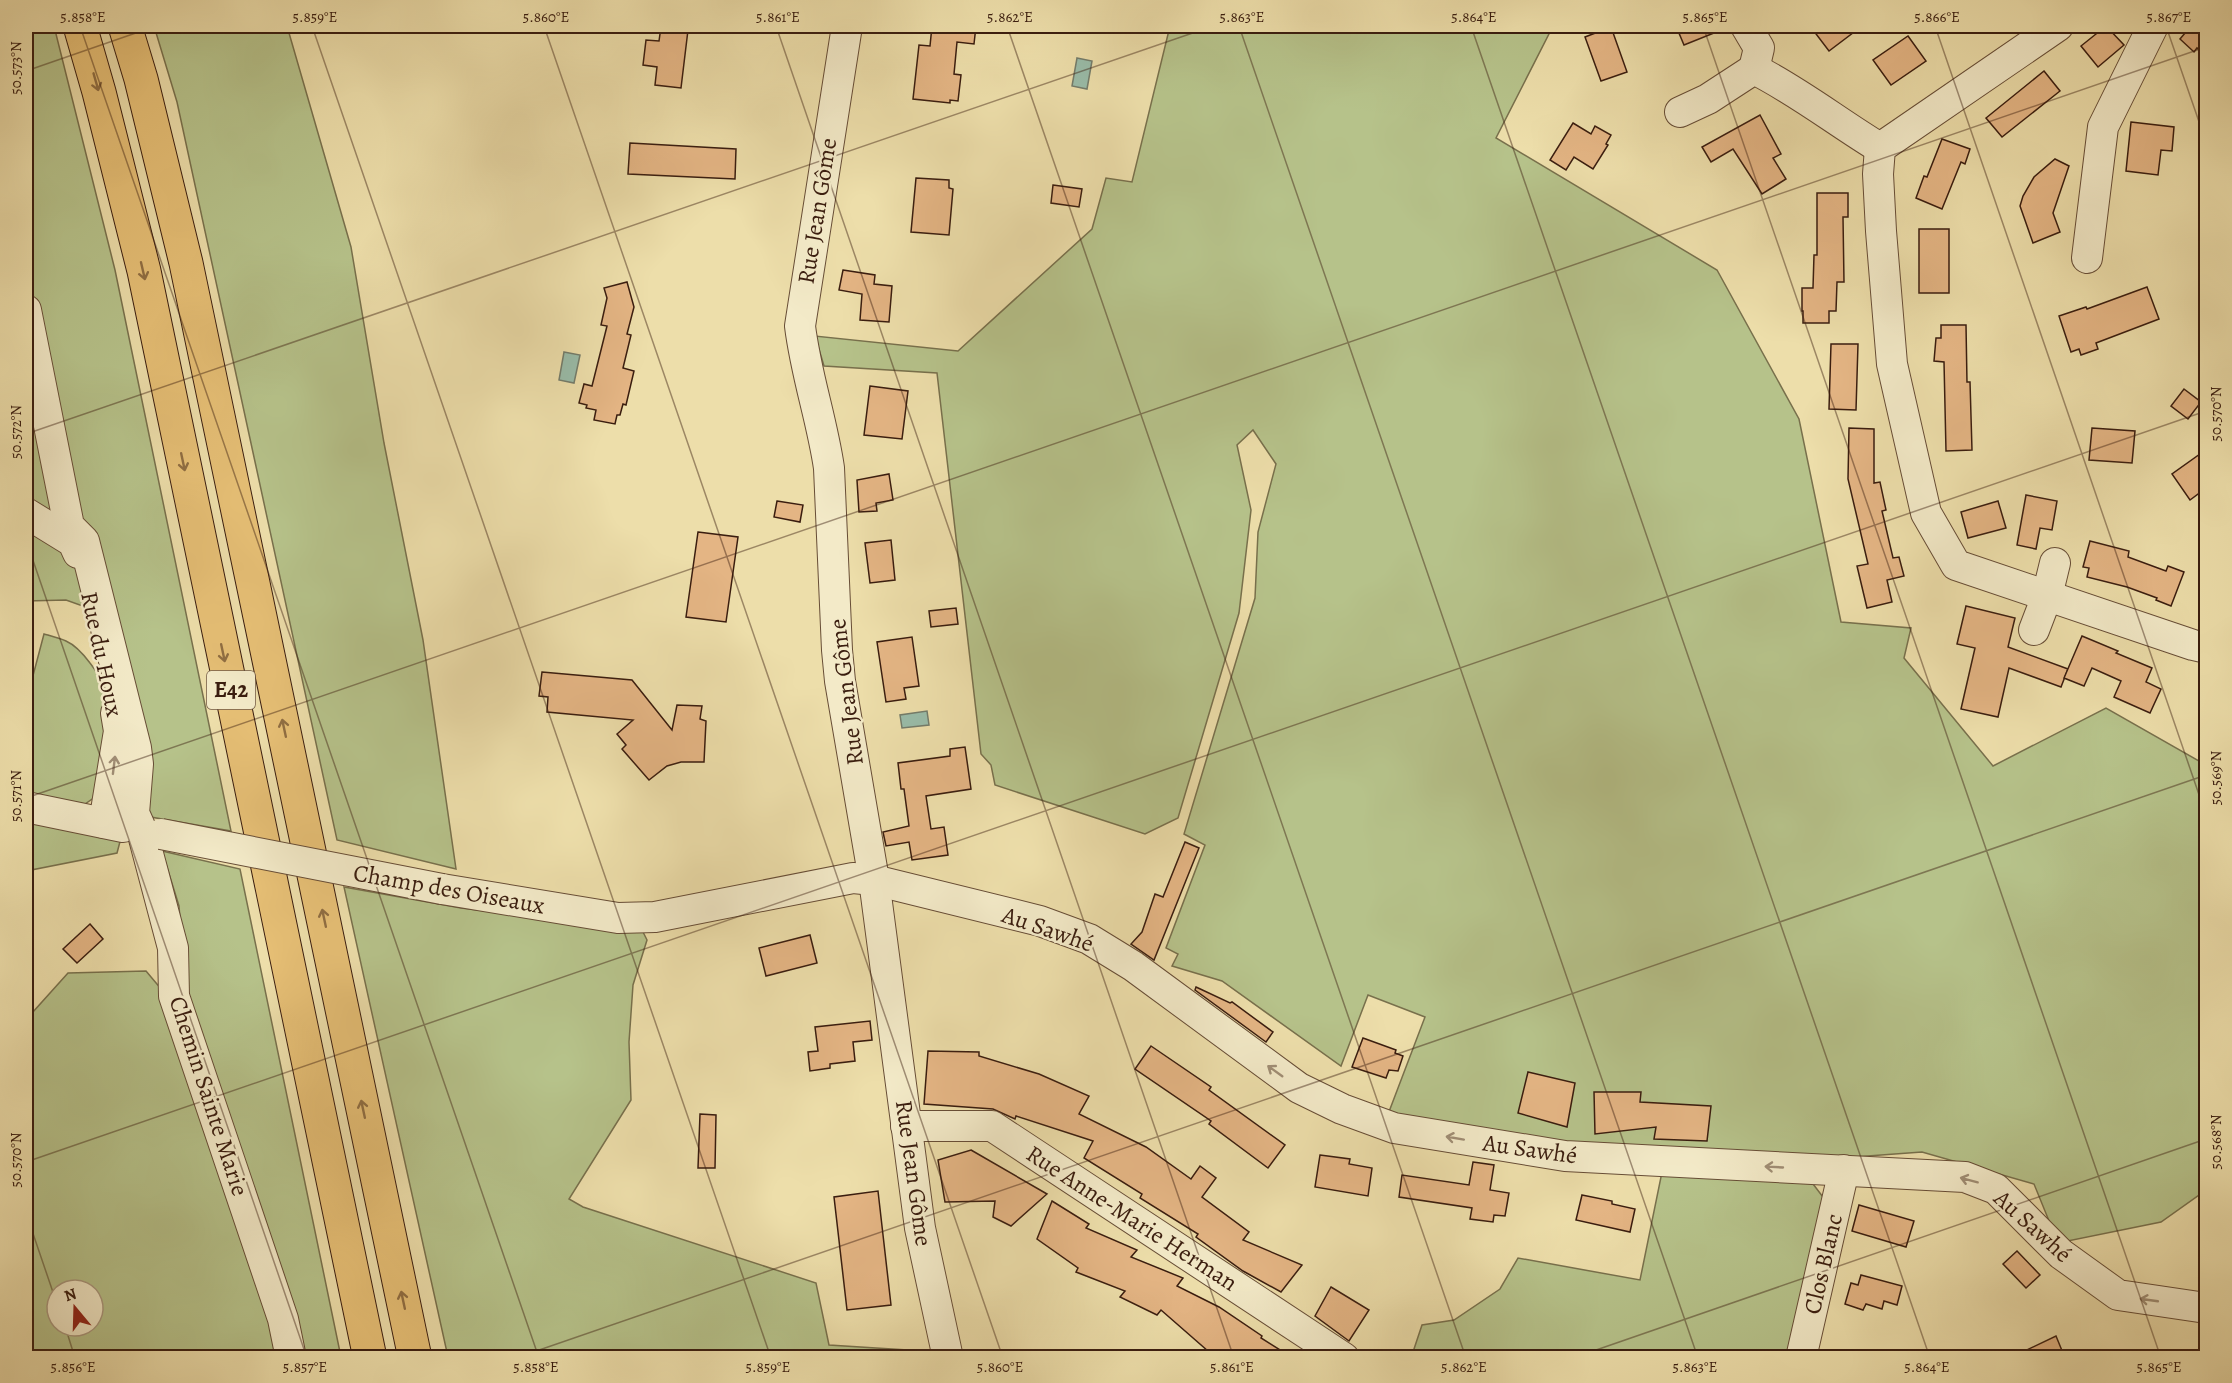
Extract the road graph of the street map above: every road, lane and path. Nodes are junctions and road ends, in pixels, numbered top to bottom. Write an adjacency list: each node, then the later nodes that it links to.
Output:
1 (80, 26): 25 (highway, E42, one-way to 25)
2 (125, 26): 26 (highway, E42, one-way to 2)
3 (846, 26): 20 (street, Rue Jean Gôme)
4 (1746, 26): 7 (street)
5 (2058, 26): 9 (street)
6 (2153, 26): 10 (street)
7 (1754, 69): 8 (street); 9 (street)
8 (1680, 112)
9 (1880, 148): 14 (street)
10 (2087, 258)
11 (26, 310): 19 (street, Chemin Sainte Marie)
12 (26, 513): 18 (street, Rue du Houx, one-way to 12)
13 (2055, 563): 14 (street)
14 (2047, 596): 15 (street); 16 (street)
15 (2034, 630)
16 (2206, 648)
17 (26, 807): 18 (street, Champ des Oiseaux)
18 (104, 823): 19 (street, Champ des Oiseaux)
19 (152, 832): 20 (street, Champ des Oiseaux, bridge); 24 (street, Chemin Sainte Marie)
20 (874, 880): 21 (street, Rue Jean Gôme); 22 (street, Au Sawhé, one-way to 20)
21 (906, 1126): 27 (street, Rue Jean Gôme); 28 (street, Rue Anne-Marie Herman)
22 (1844, 1170): 23 (street, Au Sawhé, one-way to 22); 29 (street, Clos Blanc)
23 (2206, 1308)
24 (291, 1358)
25 (370, 1358)
26 (415, 1358)
27 (948, 1358)
28 (1344, 1358)
29 (1801, 1358)

